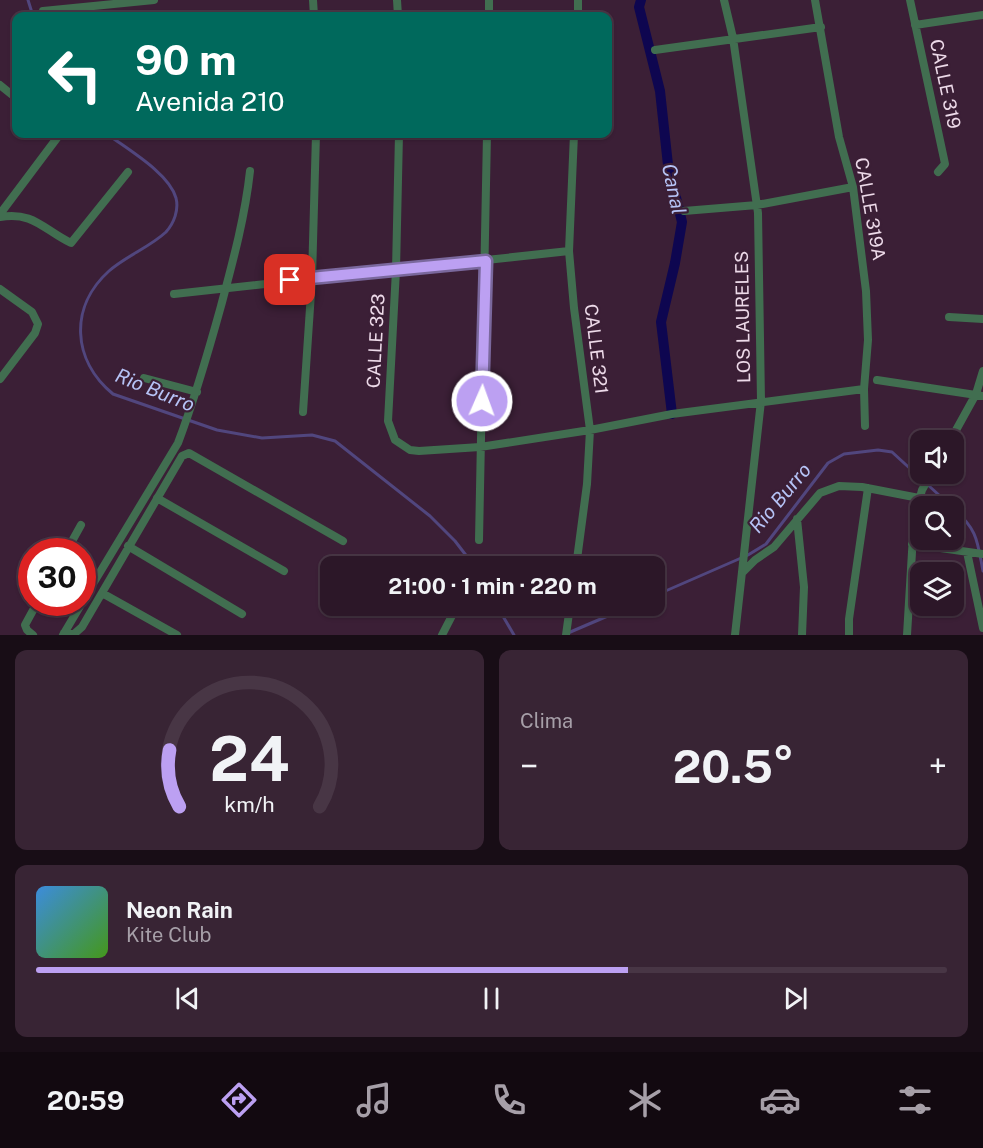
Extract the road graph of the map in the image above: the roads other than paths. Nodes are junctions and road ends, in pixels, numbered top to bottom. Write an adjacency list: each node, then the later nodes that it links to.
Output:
1 (154, 0): 5 (street)
2 (724, 0): 9 (street, LOS LAURELES)
3 (815, 0): 8 (street, CALLE 319A)
4 (910, 0): 7 (street, CALLE 319)
5 (43, 11)
6 (983, 15): 7 (street)
7 (915, 25): 20 (street, CALLE 319)
8 (821, 27): 9 (street); 21 (street, CALLE 319A)
9 (733, 38): 10 (street); 22 (street, LOS LAURELES)
10 (654, 50)
11 (0, 85): 12 (street)
12 (12, 95)
13 (57, 138): 24 (street)
14 (316, 138): 28 (street)
15 (399, 138): 27 (street, CALLE 323)
16 (487, 138): 26 (street)
17 (574, 138): 25 (street, CALLE 321)
18 (250, 171): 29 (street)
19 (128, 172): 24 (street)
20 (938, 172)
21 (853, 187): 22 (street); 38 (street, CALLE 319A)
22 (757, 205): 23 (street); 41 (street, LOS LAURELES)
23 (684, 212)
24 (0, 215)
25 (569, 251): 26 (street); 44 (street, CALLE 321)
26 (486, 261): 27 (street); 46 (street)
27 (396, 270): 28 (street); 46 (street, CALLE 323)
28 (312, 278): 29 (street); 42 (street)
29 (226, 288): 31 (street); 39 (street)
30 (0, 289): 36 (street)
31 (174, 294)
32 (950, 316): 33 (street)
33 (983, 319)
34 (983, 372): 40 (street)
35 (144, 378): 39 (street)
36 (0, 379)
37 (877, 380): 40 (street)
38 (864, 389): 41 (street); 43 (street, CALLE 319A)
39 (197, 392): 63 (street)
40 (980, 395): 45 (street)
41 (761, 401): 44 (street); 61 (street, LOS LAURELES)
42 (303, 412)
43 (865, 426)
44 (590, 430): 46 (street); 60 (street, CALLE 321)
45 (957, 430)
46 (480, 447): 54 (street)
47 (926, 484): 49 (street)
48 (868, 488): 49 (street); 51 (street); 78 (street)
49 (920, 494)
50 (157, 498): 55 (street); 56 (street); 62 (street)
51 (797, 519): 61 (street); 77 (street)
52 (81, 525): 53 (street)
53 (74, 538)
54 (479, 540)
55 (343, 541)
56 (128, 546): 64 (street); 65 (street)
57 (912, 550): 79 (street)
58 (954, 550): 59 (street)
59 (975, 553): 70 (street)
60 (577, 556)
61 (742, 569): 76 (street, LOS LAURELES)
62 (284, 571)
63 (96, 579)
64 (102, 593): 71 (street); 73 (street)
65 (242, 614)
66 (30, 616): 72 (street)
67 (74, 616): 71 (street)
68 (452, 616): 74 (street)
69 (569, 616): 75 (street)
70 (983, 628)
71 (63, 634)
72 (33, 635)
73 (177, 635)
74 (442, 635)
75 (566, 635)
76 (735, 635)
77 (802, 635)
78 (849, 635)
79 (907, 635)

